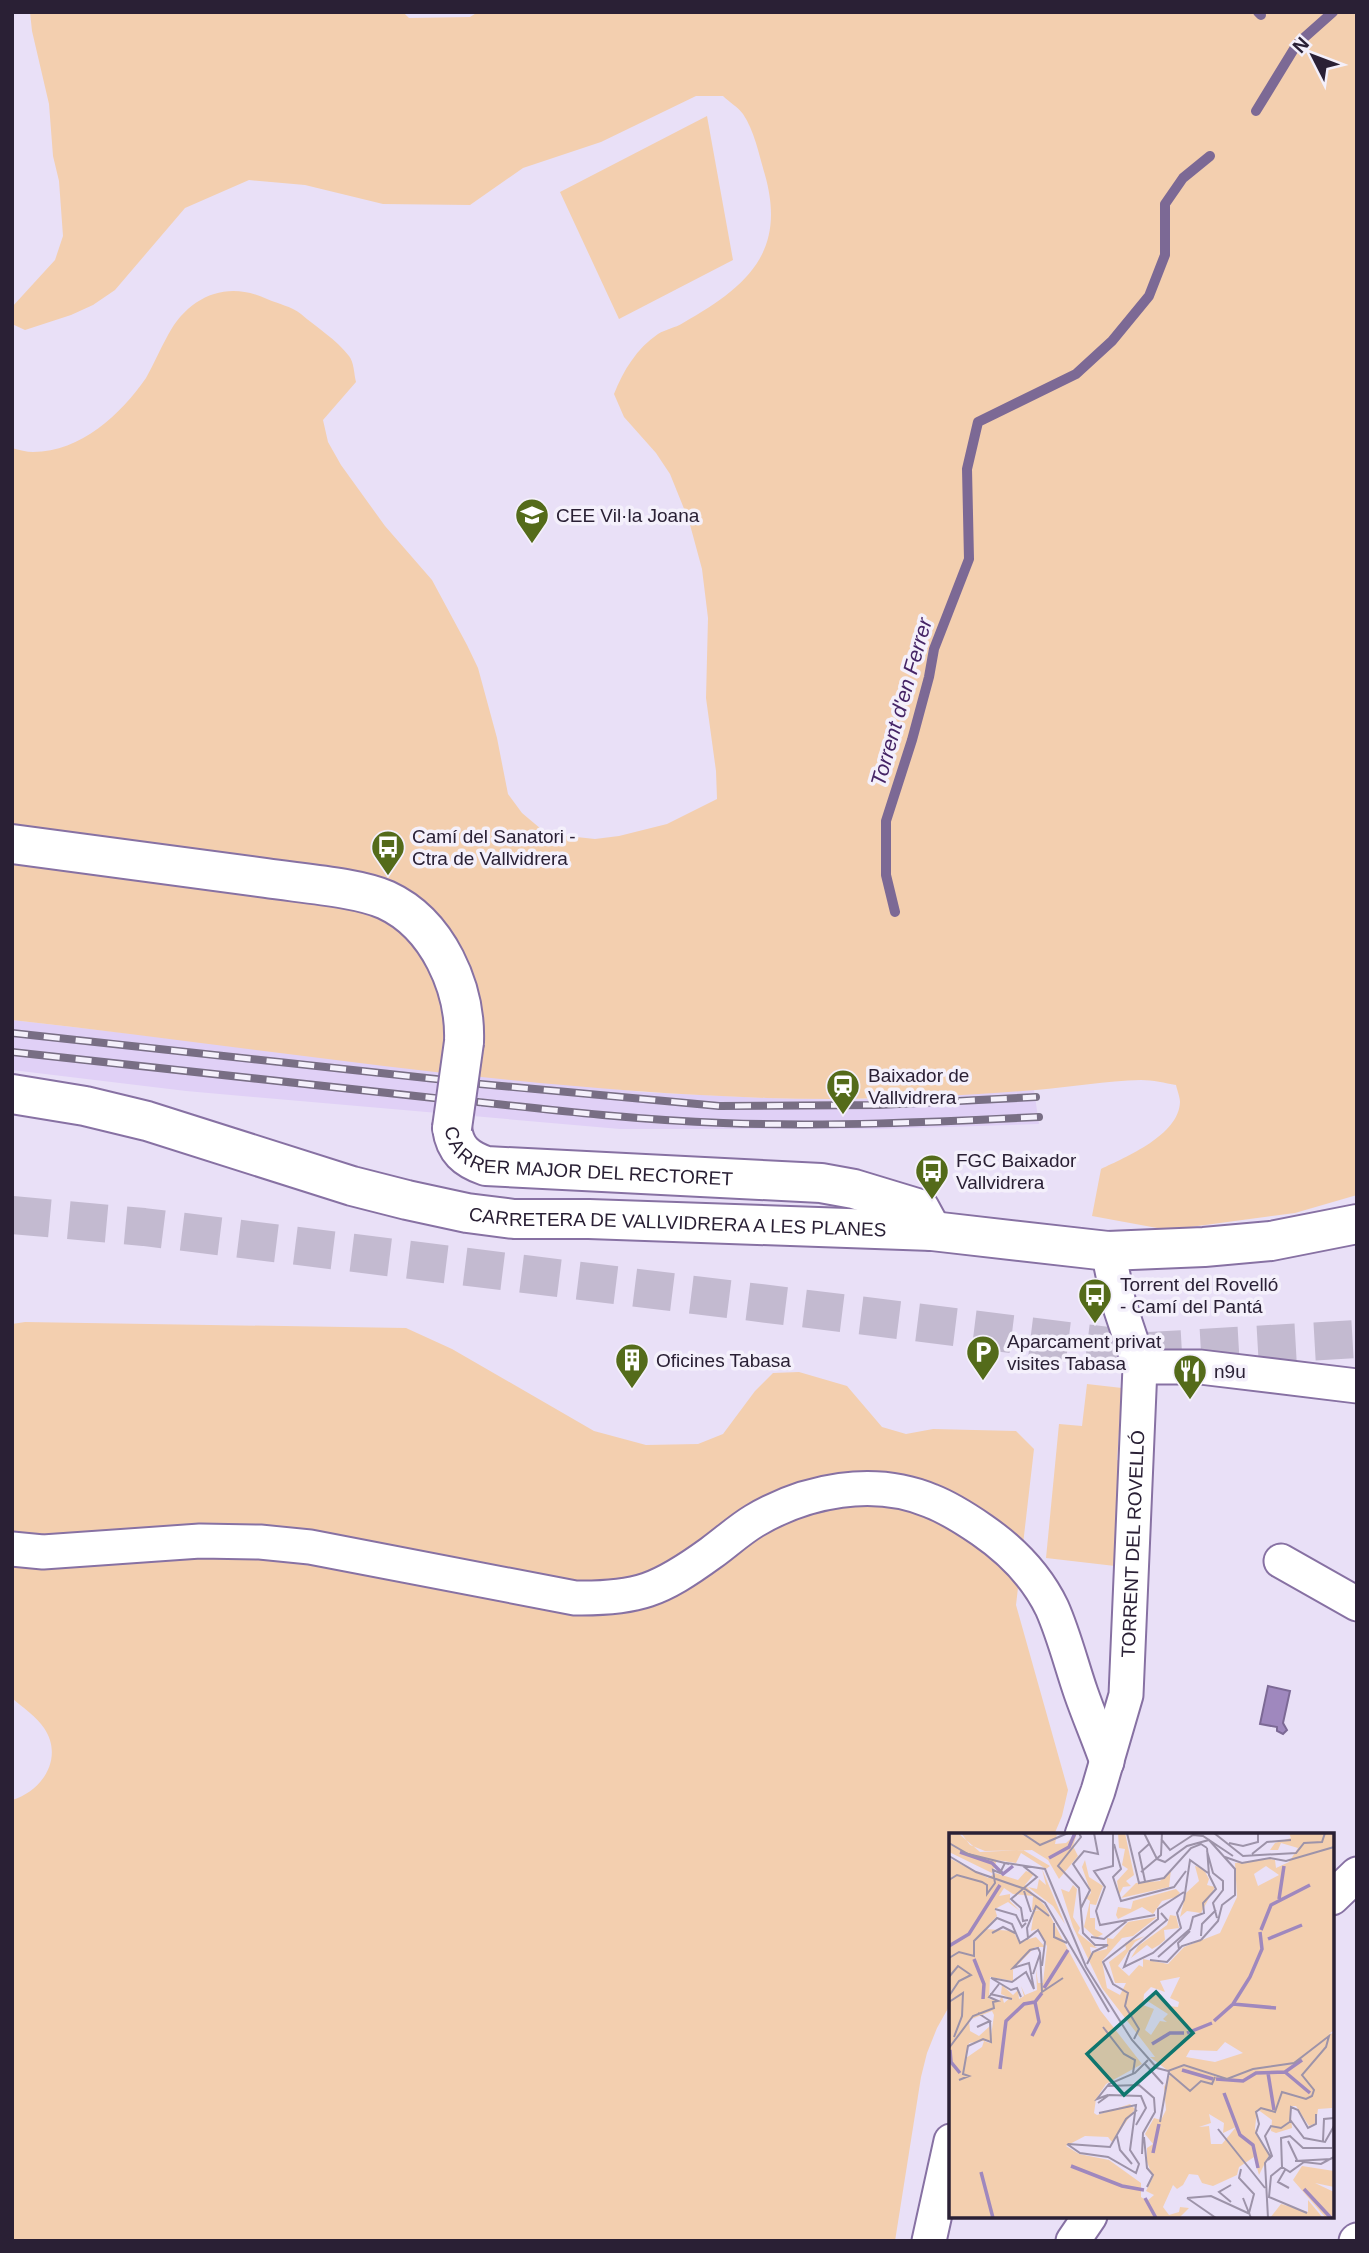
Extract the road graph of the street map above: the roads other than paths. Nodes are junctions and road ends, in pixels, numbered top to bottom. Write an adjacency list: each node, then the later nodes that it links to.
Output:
1 (12, 844): 4 (main road, CARRER MAJOR DEL RECTORET, bridge)
2 (12, 1094): 4 (main road, CARRETERA DE VALLVIDRERA A LES PLANES)
3 (1357, 1224): 5 (main road, CARRETERA DE VALLVIDRERA A LES PLANES)
4 (932, 1231): 5 (main road, CARRETERA DE VALLVIDRERA A LES PLANES)
5 (1108, 1251): 6 (street, TORRENT DEL ROVELLÓ)
6 (1140, 1367): 7 (street); 11 (street, TORRENT DEL ROVELLÓ)
7 (1357, 1385)
8 (12, 1549): 11 (street)
9 (1281, 1561): 10 (street)
10 (1357, 1604)
11 (1107, 1762): 12 (street, TORRENT DEL ROVELLÓ)
12 (1083, 1833)
13 (1357, 1874): 14 (street)
14 (1334, 1896)
15 (949, 2154): 17 (street)
16 (1089, 2218): 18 (street)
17 (929, 2241)
18 (1073, 2241)

